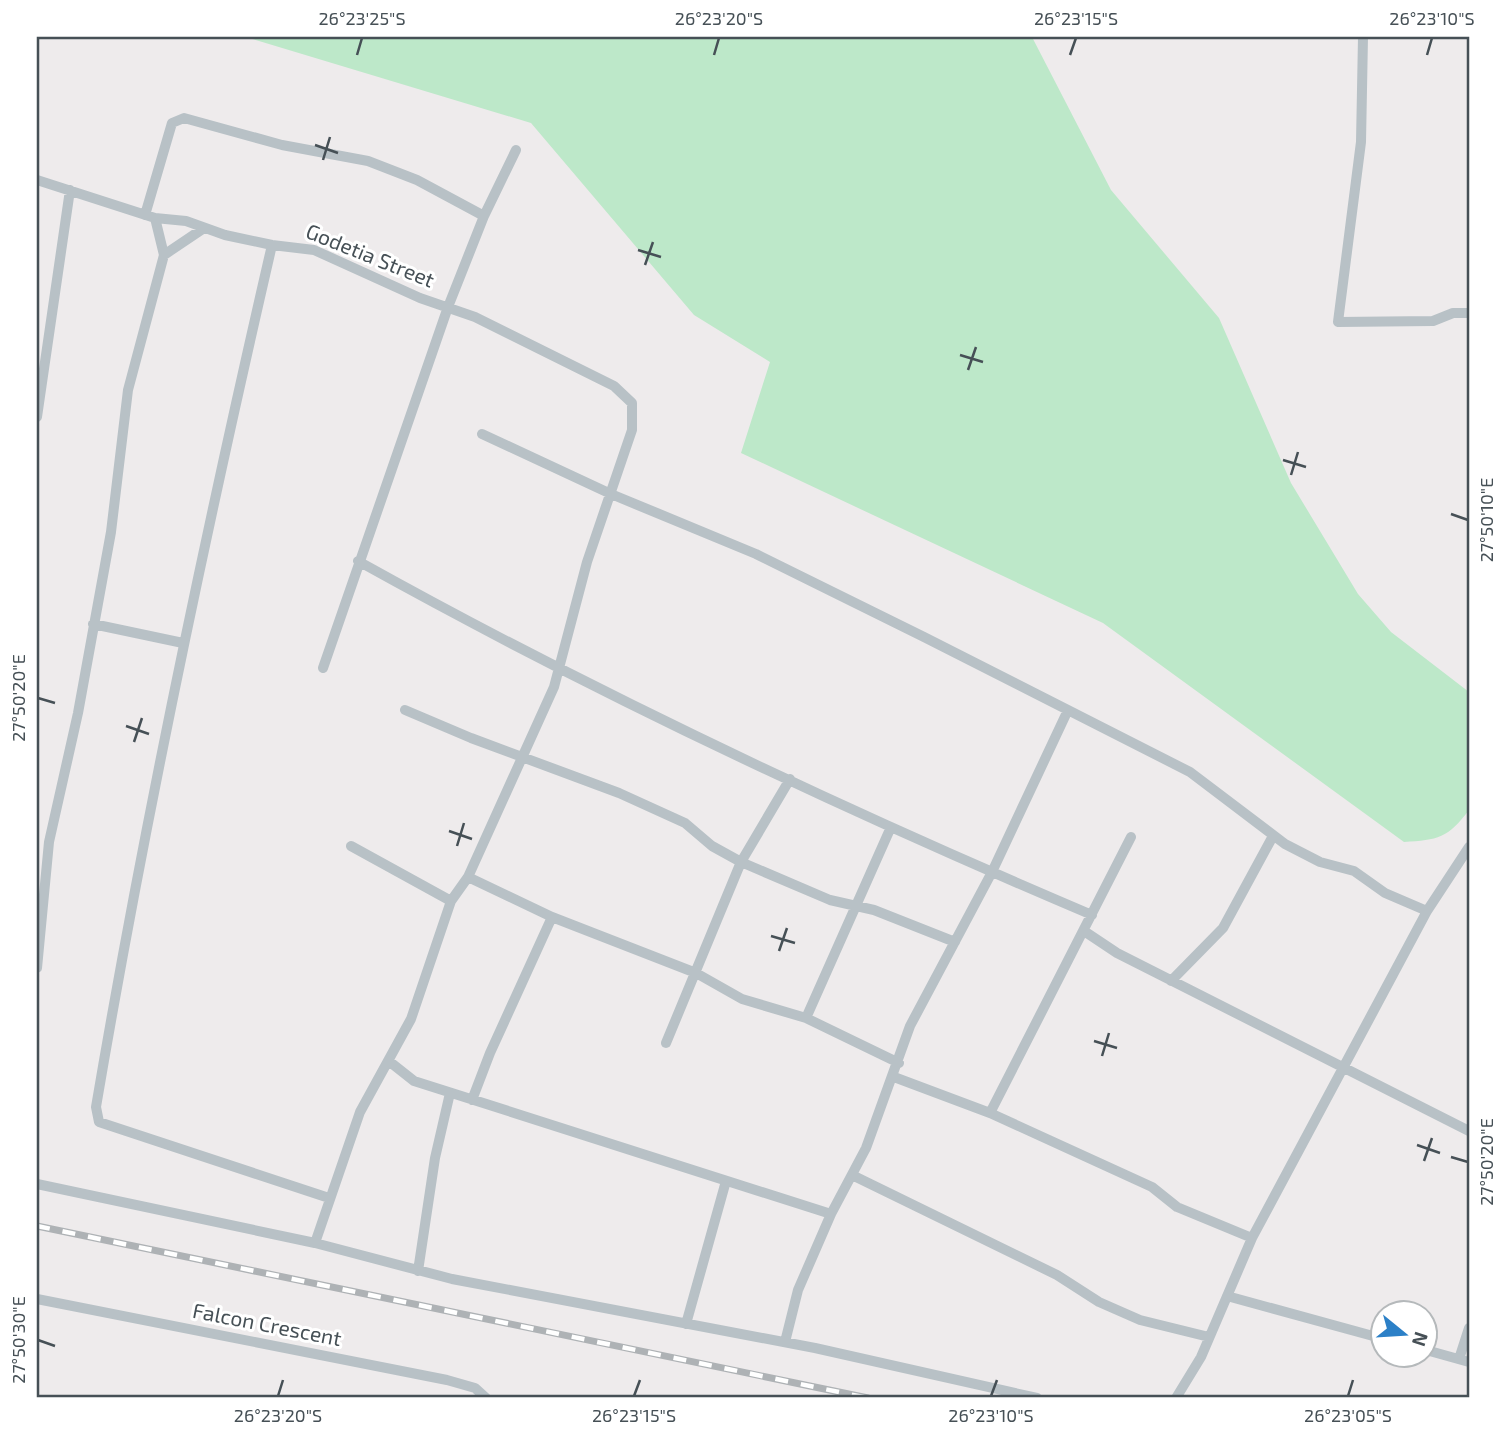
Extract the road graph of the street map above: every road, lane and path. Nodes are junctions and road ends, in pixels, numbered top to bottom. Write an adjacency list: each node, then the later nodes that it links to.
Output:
1 (1363, 37): 11 (street)
2 (516, 150): 5 (street)
3 (37, 180): 4 (street, Godetia Street)
4 (70, 190): 6 (street, Godetia Street); 12 (street)
5 (484, 216): 6 (street); 10 (street)
6 (150, 217): 7 (street, Godetia Street); 9 (street)
7 (204, 228): 8 (street, Godetia Street); 9 (street)
8 (272, 245): 10 (street, Godetia Street); 17 (street)
9 (164, 255): 16 (street)
10 (448, 307): 14 (street, Godetia Street); 15 (street)
11 (1469, 313)
12 (37, 417)
13 (482, 434): 14 (street)
14 (611, 494): 19 (street); 21 (street)
15 (358, 561): 18 (street); 19 (street)
16 (93, 624): 17 (street); 39 (street)
17 (183, 643): 55 (street)
18 (323, 668)
19 (558, 670): 22 (street); 23 (street)
20 (405, 710): 22 (street)
21 (1068, 710): 25 (street); 30 (street)
22 (524, 757): 29 (street); 31 (street)
23 (790, 779): 24 (street); 29 (street)
24 (891, 827): 30 (street); 33 (street)
25 (1273, 836): 34 (street); 41 (street)
26 (1131, 837): 35 (street)
27 (351, 846): 32 (street)
28 (1469, 848): 34 (street)
29 (741, 862): 33 (street); 40 (street)
30 (992, 872): 35 (street); 38 (street)
31 (468, 877): 32 (street); 36 (street)
32 (451, 901): 44 (street)
33 (855, 905): 38 (street); 42 (street)
34 (1427, 911): 46 (street)
35 (1092, 915): 37 (street)
36 (551, 917): 40 (street); 49 (street)
37 (1084, 931): 41 (street); 50 (street)
38 (955, 942): 45 (street)
39 (37, 968)
40 (696, 972): 42 (street); 43 (street)
41 (1171, 981): 46 (street)
42 (806, 1018): 45 (street)
43 (666, 1043)
44 (390, 1062): 48 (street); 55 (street)
45 (899, 1063): 47 (street)
46 (1343, 1067): 51 (street); 57 (street)
47 (894, 1077): 50 (street); 52 (street)
48 (450, 1093): 49 (street); 59 (street)
49 (472, 1100): 53 (street)
50 (989, 1113): 57 (street)
51 (1469, 1131)
52 (852, 1175): 56 (street); 65 (street)
53 (726, 1181): 56 (street); 62 (street)
54 (37, 1184): 58 (street)
55 (329, 1198): 58 (street)
56 (831, 1214): 66 (street)
57 (1252, 1238): 60 (street)
58 (315, 1243): 59 (street)
59 (418, 1271): 62 (street)
60 (1227, 1296): 64 (street); 65 (street)
61 (37, 1299): 69 (street, Falcon Crescent)
62 (687, 1324): 66 (street)
63 (1469, 1328): 68 (street)
64 (1370, 1335)
65 (1209, 1337): 71 (street)
66 (785, 1342): 70 (street)
67 (1440, 1354): 68 (street)
68 (1464, 1360)
69 (486, 1398)
70 (1037, 1398)
71 (1176, 1398)

